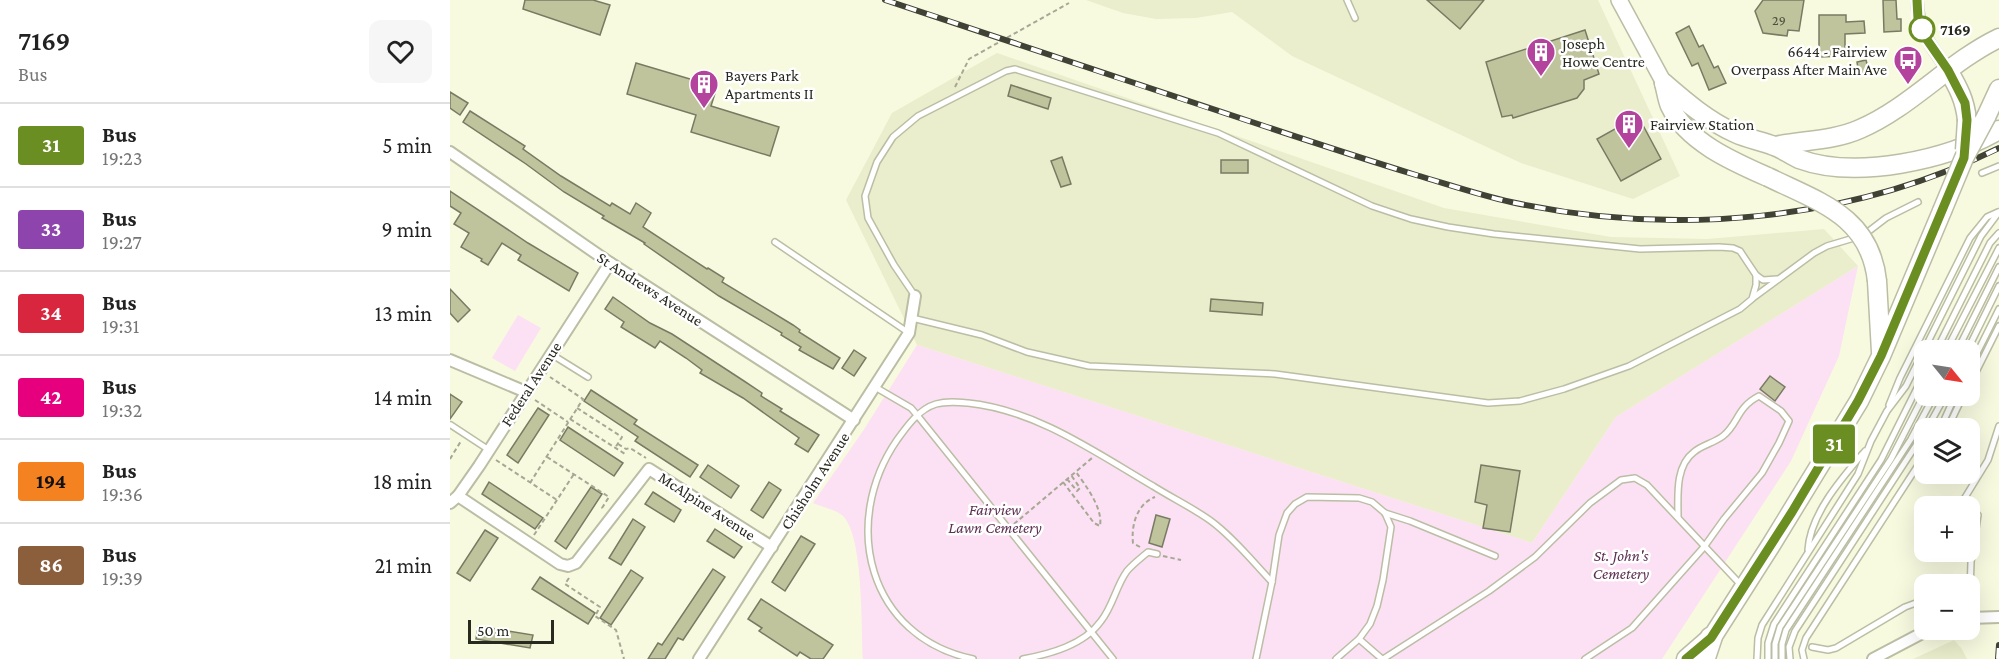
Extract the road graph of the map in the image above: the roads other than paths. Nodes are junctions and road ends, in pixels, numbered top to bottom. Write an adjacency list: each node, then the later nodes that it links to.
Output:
1 (1347, 0): 4 (lane)
2 (1619, 0): 7 (main road)
3 (1917, 0): 6 (street)
4 (1355, 18)
5 (1999, 38): 6 (main road)
6 (1948, 70): 10 (main road); 12 (main road, bridge)
7 (1664, 83): 10 (main road); 39 (main road, bridge)
8 (1999, 89): 12 (main road, bridge)
9 (1999, 130): 10 (main road)
10 (1775, 146)
11 (450, 152): 22 (street, St Andrews Avenue)
12 (1964, 158): 39 (main road, bridge)
13 (1999, 166): 14 (lane)
14 (1982, 173)
15 (1918, 202): 17 (lane)
16 (1999, 211): 48 (lane); 48 (lane)
17 (1869, 231)
18 (1999, 233): 33 (lane)
19 (1854, 238): 25 (lane)
20 (775, 242): 32 (lane)
21 (1999, 248): 34 (lane)
22 (609, 263): 38 (street, Federal Avenue); 50 (street, St Andrews Avenue)
23 (1999, 267): 35 (lane)
24 (1756, 275): 25 (lane); 27 (lane); 28 (lane)
25 (1779, 279): 28 (lane)
26 (1999, 286): 36 (lane)
27 (915, 296): 30 (street, Chisholm Avenue)
28 (1752, 299): 30 (lane)
29 (1999, 309): 37 (lane)
30 (910, 318): 32 (street, Chisholm Avenue)
31 (1999, 326): 41 (lane)
32 (909, 333): 43 (street, Chisholm Avenue)
33 (1942, 340)
34 (1953, 340)
35 (1962, 340)
36 (1972, 340)
37 (1980, 347)
38 (551, 354): 42 (lane); 44 (street, Federal Avenue)
39 (1881, 356): 67 (main road)
40 (450, 360): 44 (street)
41 (1980, 364)
42 (588, 378)
43 (875, 387): 49 (lane); 50 (street, Chisholm Avenue)
44 (526, 392): 55 (street, Federal Avenue)
45 (1914, 394): 88 (lane)
46 (1918, 406): 89 (lane)
47 (1929, 406): 90 (lane)
48 (1887, 411): 53 (lane)
49 (917, 415): 66 (lane); 71 (lane); 77 (lane)
50 (854, 420): 62 (street, Chisholm Avenue)
51 (451, 424): 55 (lane)
52 (1999, 426): 57 (lane)
53 (1868, 448): 63 (lane); 63 (lane)
54 (1914, 449): 91 (lane)
55 (488, 452): 58 (street, Federal Avenue)
56 (1914, 471): 92 (lane)
57 (1965, 496)
58 (454, 499): 62 (street, McAlpine Avenue)
59 (1385, 513): 65 (lane); 66 (lane); 74 (lane)
60 (1678, 517): 61 (lane); 61 (lane); 82 (lane)
61 (1704, 547): 67 (lane); 83 (lane)
62 (772, 548): 76 (street, Chisholm Avenue)
63 (1807, 553): 87 (lane)
64 (1157, 554): 71 (lane)
65 (1495, 556)
66 (1272, 582): 80 (lane)
67 (1743, 588): 72 (main road)
68 (1914, 604): 75 (lane)
69 (1999, 617): 70 (street)
70 (1980, 618)
71 (1092, 632): 78 (lane); 79 (lane)
72 (1711, 638): 84 (main road); 85 (main road); 86 (highway)
73 (1914, 638): 93 (street)
74 (1359, 639): 81 (lane); 82 (lane)
75 (1812, 647)
76 (699, 659)
77 (973, 659)
78 (1023, 659)
79 (1113, 659)
80 (1256, 659)
81 (1336, 659)
82 (1382, 659)
83 (1585, 659)
84 (1686, 659)
85 (1698, 659)
86 (1704, 659)
87 (1757, 659)
88 (1768, 659)
89 (1775, 659)
90 (1782, 659)
91 (1790, 659)
92 (1804, 659)
93 (1874, 659)

